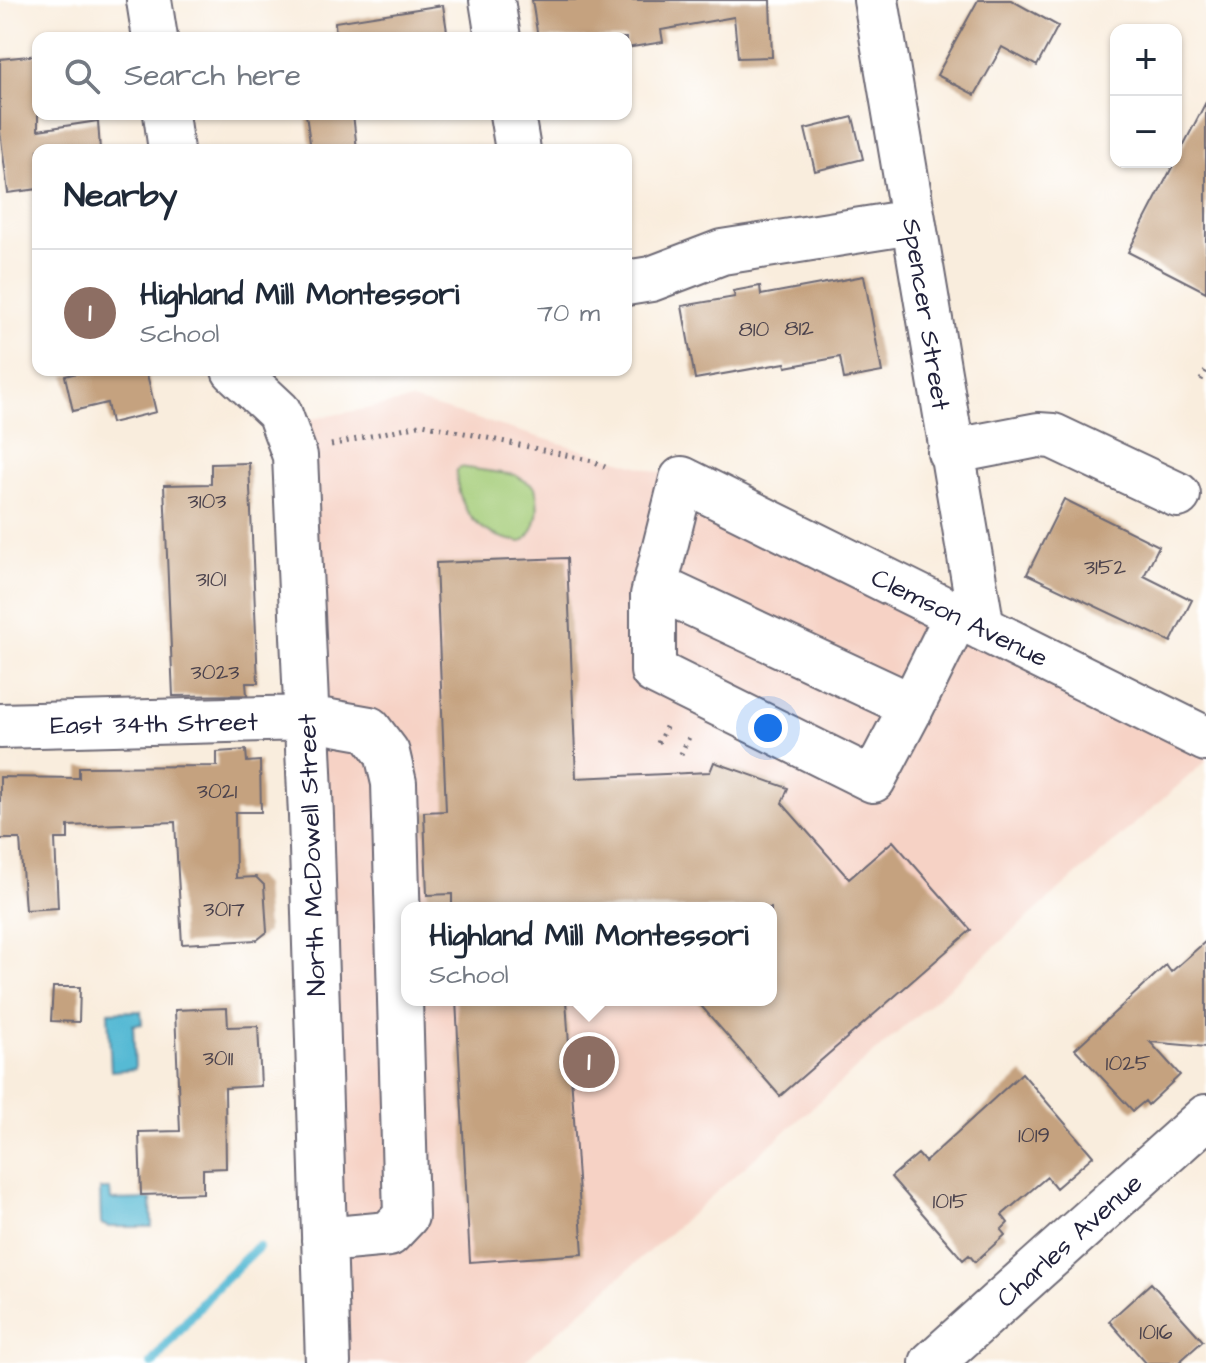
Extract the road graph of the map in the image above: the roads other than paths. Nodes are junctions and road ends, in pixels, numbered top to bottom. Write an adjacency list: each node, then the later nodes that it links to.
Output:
1 (149, 0): 4 (street)
2 (492, 0): 5 (street)
3 (876, 0): 10 (street, Spencer Street)
4 (154, 32)
5 (497, 32)
6 (167, 120): 8 (street)
7 (513, 120): 9 (street)
8 (170, 144)
9 (517, 144)
10 (912, 222): 11 (street); 13 (street, Spencer Street)
11 (632, 282)
12 (240, 376): 18 (street, North McDowell Street)
13 (950, 452): 14 (street); 16 (street, Spencer Street)
14 (1178, 495)
15 (655, 586): 16 (street, Clemson Avenue); 17 (street); 17 (street)
16 (969, 622): 17 (street); 20 (street, Clemson Avenue)
17 (912, 706)
18 (307, 718): 19 (street, East 34th Street); 22 (street, North McDowell Street); 22 (street, East 34th Street)
19 (0, 726)
20 (1206, 739)
21 (1206, 1117): 24 (street, Charles Avenue)
22 (324, 1240): 23 (street, North McDowell Street)
23 (328, 1363)
24 (932, 1363)

